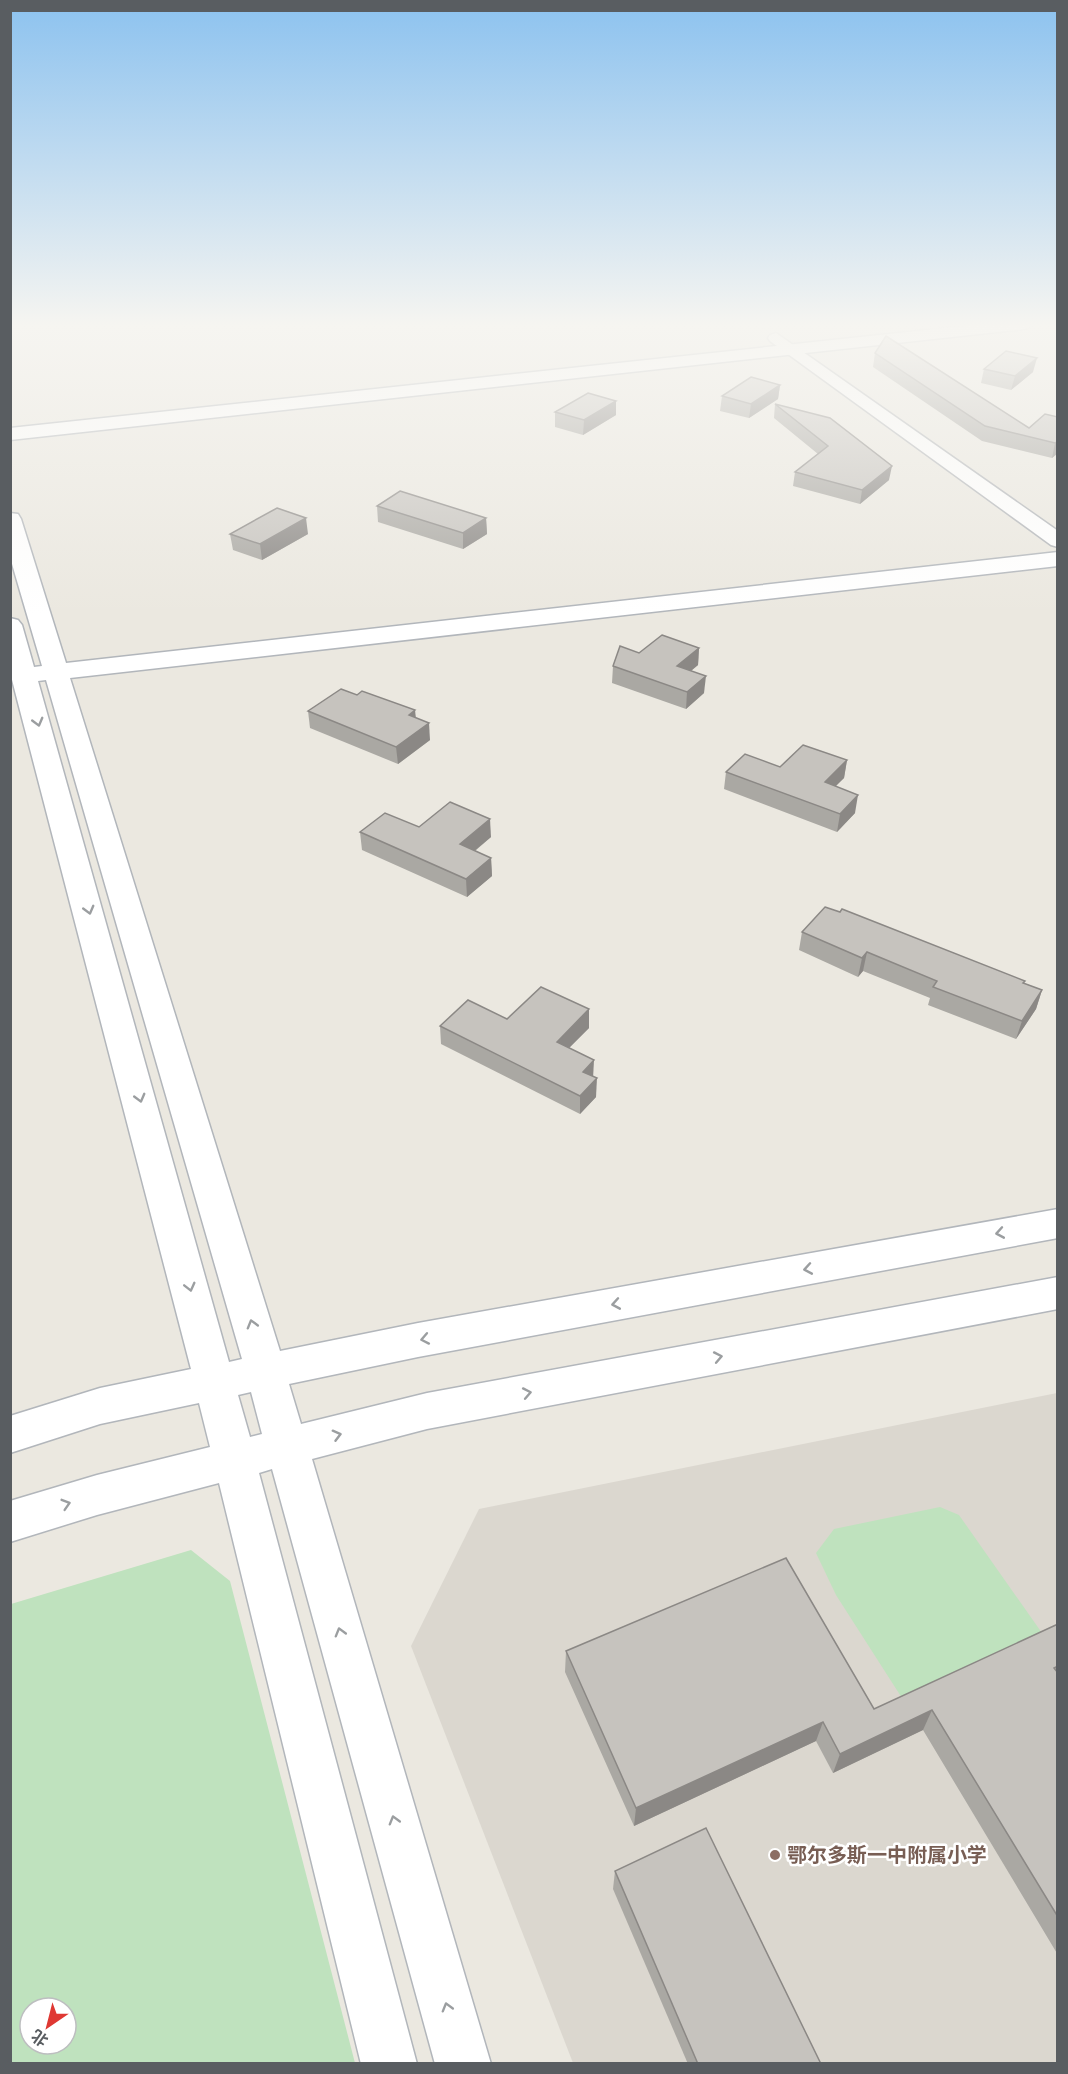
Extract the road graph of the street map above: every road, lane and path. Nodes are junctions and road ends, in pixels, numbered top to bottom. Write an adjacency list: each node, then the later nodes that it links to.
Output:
1 (150, 421): 3 (street)
2 (891, 421): 5 (street)
3 (10, 434)
4 (10, 519): 8 (street)
5 (1058, 541)
6 (1058, 559): 8 (street)
7 (10, 625): 8 (street)
8 (31, 674): 11 (street, one-way to 8); 12 (street, one-way to 12)
9 (1058, 1222): 11 (street, one-way to 11)
10 (1058, 1293): 14 (street, one-way to 10)
11 (266, 1371): 12 (street); 14 (street)
12 (215, 1382): 13 (street); 15 (street)
13 (10, 1435)
14 (288, 1448): 15 (street); 18 (street, one-way to 14)
15 (236, 1461): 16 (street, one-way to 15); 17 (street)
16 (10, 1522)
17 (389, 2064)
18 (463, 2064)

